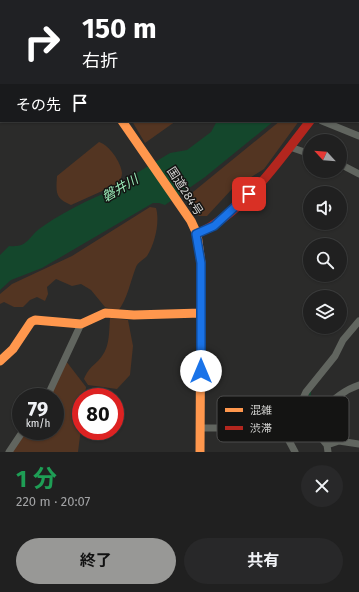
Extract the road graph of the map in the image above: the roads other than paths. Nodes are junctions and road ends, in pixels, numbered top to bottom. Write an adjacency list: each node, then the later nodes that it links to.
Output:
1 (123, 122): 9 (main road, 国道284号)
2 (309, 122): 5 (main road)
3 (324, 122): 4 (street)
4 (359, 136)
5 (290, 147): 6 (street); 9 (main road)
6 (303, 152)
7 (347, 168): 8 (street)
8 (359, 174)
9 (196, 234): 10 (main road, 国道284号)
10 (201, 313): 12 (main road); 18 (main road, 国道284号)
11 (359, 321): 16 (street)
12 (81, 324): 13 (main road); 15 (street)
13 (0, 361)
14 (359, 385): 17 (street)
15 (51, 388)
16 (304, 396)
17 (337, 396)
18 (201, 428): 19 (street); 27 (main road, 国道284号)
19 (217, 428)
20 (17, 440): 26 (street)
21 (290, 442): 28 (street)
22 (337, 442): 25 (street)
23 (346, 442): 24 (street)
24 (359, 444)
25 (327, 448)
26 (9, 452)
27 (200, 452)
28 (295, 452)

